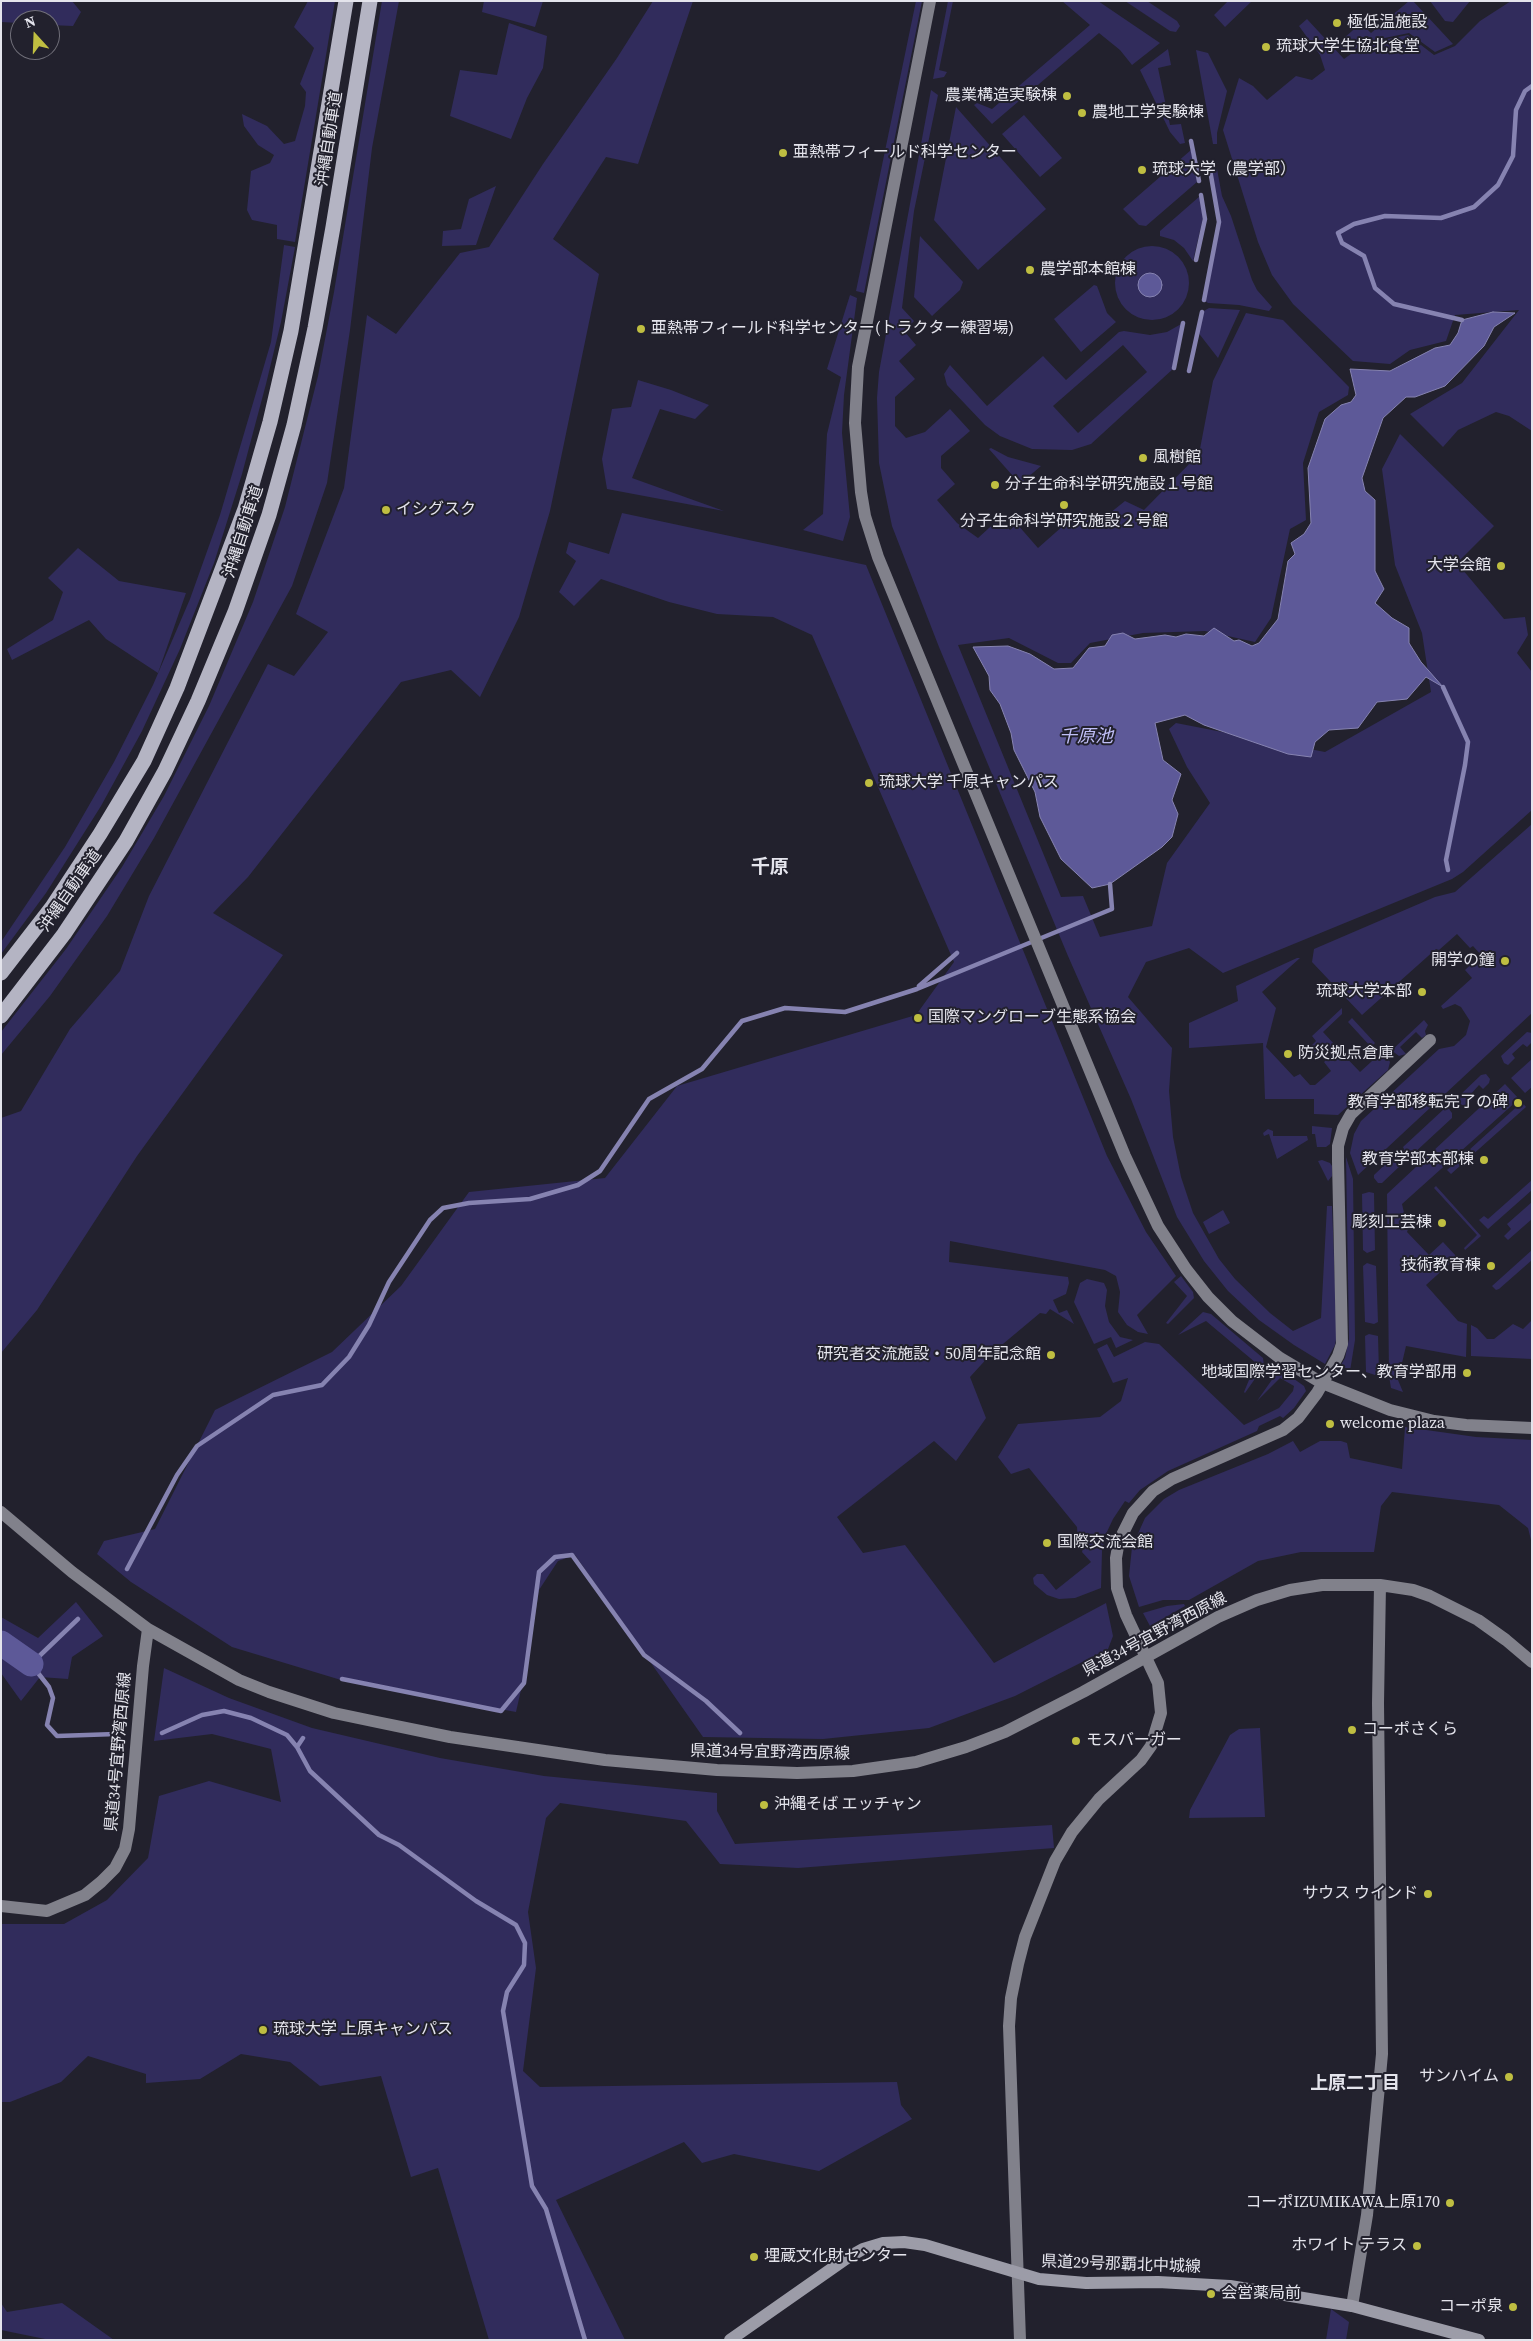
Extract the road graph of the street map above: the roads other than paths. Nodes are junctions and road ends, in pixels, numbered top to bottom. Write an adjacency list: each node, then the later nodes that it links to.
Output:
1 (346, 1): 4 (highway, 沖縄自動車道)
2 (370, 1): 5 (highway, 沖縄自動車道)
3 (930, 1): 7 (street)
4 (1, 973)
5 (1, 1016)
6 (1430, 1040): 7 (street)
7 (1322, 1383): 8 (street); 12 (street)
8 (1532, 1428)
9 (1, 1512): 11 (street, 県道34号宜野湾西原線)
10 (1380, 1585): 12 (street, 県道34号宜野湾西原線); 13 (street, 県道34号宜野湾西原線); 16 (street)
11 (148, 1629): 12 (street, 県道34号宜野湾西原線); 14 (street, 県道34号宜野湾西原線)
12 (1146, 1656): 15 (street)
13 (1532, 1662)
14 (1, 1906)
15 (1017, 2273): 16 (main road, 県道29号那覇北中城線); 17 (main road, 県道29号那覇北中城線); 18 (street)
16 (1352, 2306): 19 (main road, 県道29号那覇北中城線)
17 (730, 2340)
18 (1020, 2340)
19 (1479, 2340)

